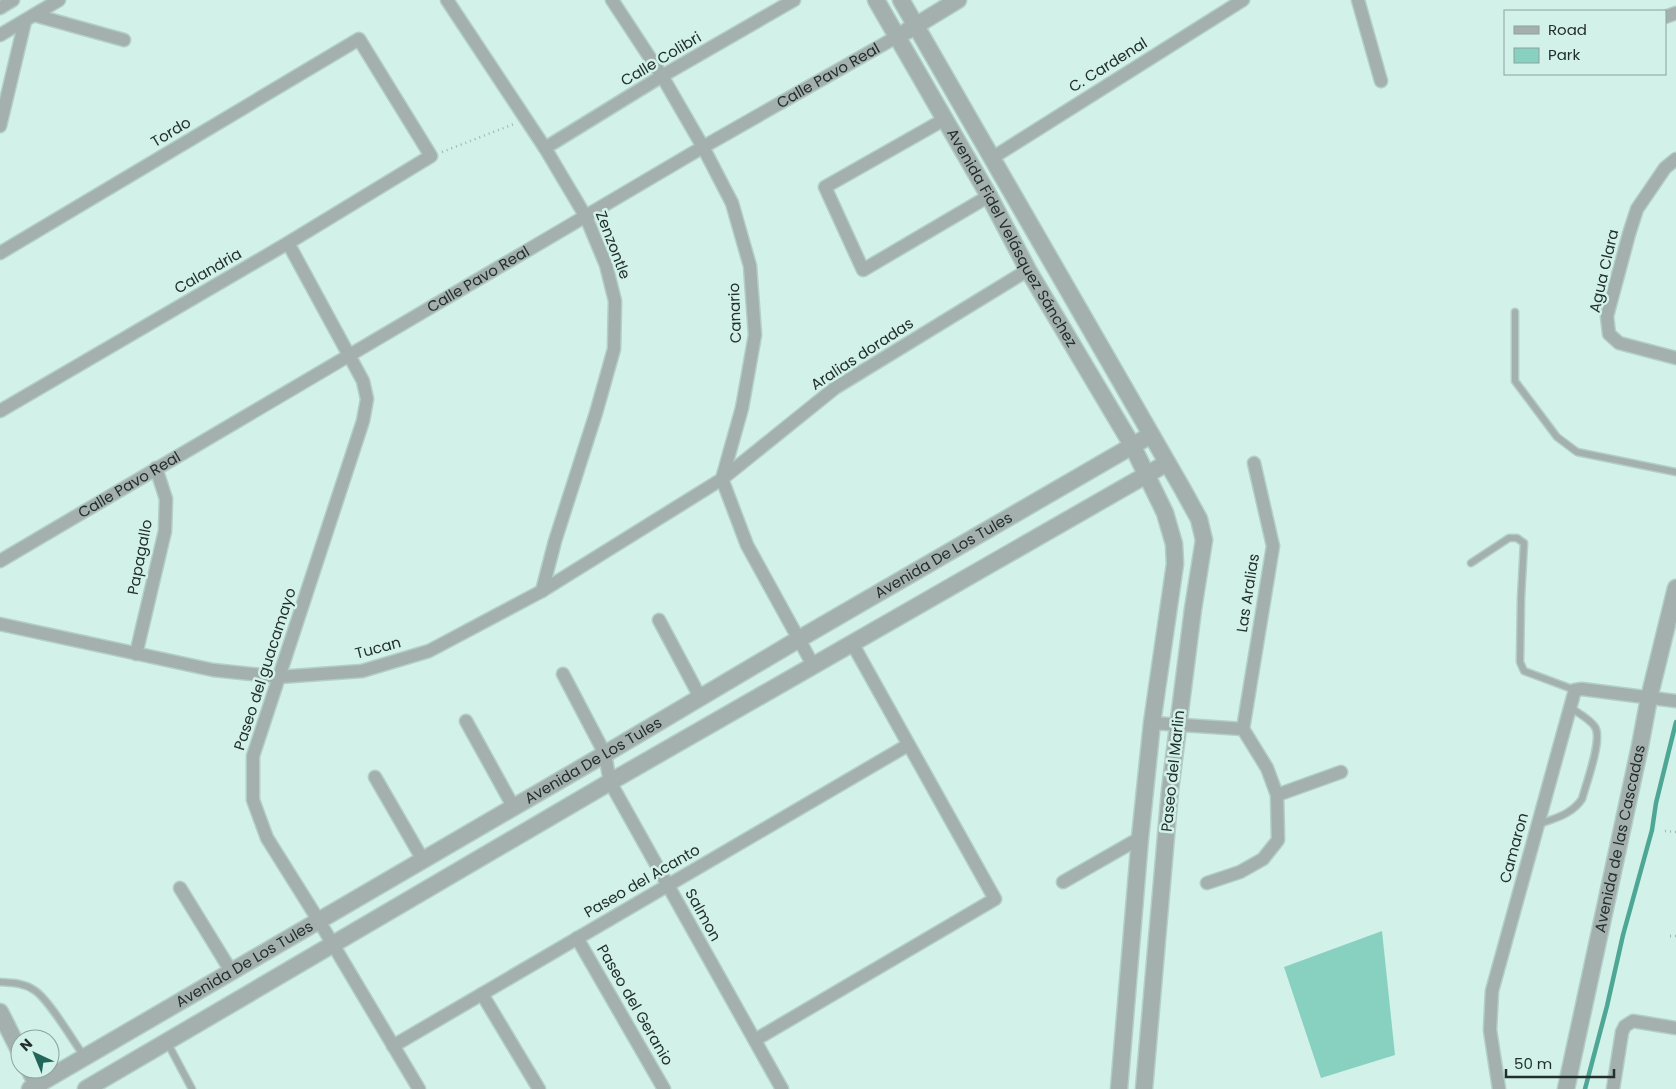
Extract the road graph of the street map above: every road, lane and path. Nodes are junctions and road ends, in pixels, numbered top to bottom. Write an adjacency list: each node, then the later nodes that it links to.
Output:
1 (13, 0): 11 (street)
2 (59, 0): 12 (street)
3 (447, 0): 20 (street, Zenzontle)
4 (612, 0): 17 (street, Canario)
5 (794, 0): 17 (street, Calle Colibri)
6 (876, 0): 15 (street, Avenida Fidel Velásquez Sánchez)
7 (901, 0): 13 (street, Avenida Fidel Velásquez Sánchez)
8 (958, 0): 13 (street, Calle Pavo Real)
9 (1242, 0): 26 (street, C. Cardenal)
10 (1358, 0): 18 (street)
11 (0, 8)
12 (29, 18): 14 (street); 16 (street); 19 (street)
13 (916, 26): 15 (street, Calle Pavo Real); 26 (street, Avenida Fidel Velásquez Sánchez)
14 (0, 35)
15 (898, 36): 21 (street, Avenida Fidel Velásquez Sánchez); 23 (street, Calle Pavo Real)
16 (124, 40)
17 (662, 76): 23 (street, Canario); 24 (street, Calle Colibri)
18 (1381, 81)
19 (4, 92): 22 (street)
20 (526, 119): 24 (street, Zenzontle); 25 (path)
21 (945, 119): 28 (street, Avenida Fidel Velásquez Sánchez); 28 (street)
22 (0, 126)
23 (703, 147): 29 (street, Calle Pavo Real); 44 (street, Canario)
24 (545, 148): 29 (street, Zenzontle)
25 (431, 156): 30 (street, Calandria); 31 (street, Tordo)
26 (992, 158): 37 (street, Avenida Fidel Velásquez Sánchez)
27 (1676, 159): 35 (street, Agua Clara)
28 (989, 196): 32 (street, Avenida Fidel Velásquez Sánchez)
29 (586, 217): 34 (street, Calle Pavo Real); 48 (street, Zenzontle)
30 (288, 243): 34 (street, Paseo del guacamayo); 36 (street, Calandria)
31 (0, 253)
32 (1028, 270): 38 (street, Avenida Fidel Velásquez Sánchez); 44 (street, Aralias doradas)
33 (1515, 312): 42 (lane)
34 (350, 354): 41 (street, Calle Pavo Real); 56 (street, Paseo del guacamayo)
35 (1676, 358)
36 (0, 411)
37 (1151, 435): 38 (street, Avenida De Los Tules); 39 (street, Avenida Fidel Velásquez Sánchez)
38 (1132, 445): 43 (street, Avenida Fidel Velásquez Sánchez); 51 (street, Avenida De Los Tules)
39 (1167, 463): 43 (street, Avenida De Los Tules); 64 (street, Paseo del Marlin)
40 (1254, 463): 65 (street, Las Aralias)
41 (156, 468): 45 (street, Calle Pavo Real); 53 (street, Papagallo)
42 (1676, 472)
43 (1147, 474): 52 (street, Avenida De Los Tules); 63 (street, Paseo del Marlin)
44 (722, 479): 48 (street, Tucan); 51 (street)
45 (0, 561)
46 (1471, 563): 57 (lane)
47 (1676, 588): 59 (street, Avenida de las Cascadas)
48 (542, 591): 56 (street, Tucan)
49 (659, 620): 58 (street)
50 (0, 624): 53 (street, Tucan)
51 (799, 639): 54 (street); 58 (street, Avenida De Los Tules)
52 (852, 643): 54 (street, Avenida De Los Tules); 66 (street)
53 (136, 654): 56 (street, Tucan)
54 (813, 665): 70 (street, Avenida De Los Tules)
55 (563, 674): 67 (street, Salmon)
56 (279, 677): 82 (street, Paseo del guacamayo)
57 (1575, 690): 59 (street); 61 (street, Camaron)
58 (700, 697): 67 (street, Avenida De Los Tules)
59 (1649, 698): 60 (street); 110 (street, Avenida de las Cascadas)
60 (1676, 701)
61 (1571, 708): 73 (street, Camaron); 73 (lane)
62 (466, 721): 72 (street)
63 (1152, 723): 64 (street); 76 (street, Paseo del Marlin)
64 (1178, 725): 65 (street); 90 (street, Paseo del Marlin)
65 (1243, 729): 71 (street)
66 (908, 745): 80 (street, Paseo del Acanto); 96 (street)
67 (605, 754): 70 (street, Salmon); 72 (street, Avenida De Los Tules)
68 (1341, 772): 71 (street)
69 (375, 777): 77 (street)
70 (610, 782): 80 (street, Salmon); 86 (street, Avenida De Los Tules)
71 (1278, 794): 79 (street)
72 (513, 806): 77 (street, Avenida De Los Tules)
73 (1538, 824): 109 (street, Camaron)
74 (1665, 831): 75 (path)
75 (1676, 832)
76 (1140, 838): 78 (street); 89 (street, Paseo del Marlin)
77 (423, 860): 82 (street, Avenida De Los Tules)
78 (1063, 882)
79 (1207, 883)
80 (668, 885): 85 (street, Paseo del Acanto); 96 (street, Salmon)
81 (180, 888): 87 (street)
82 (319, 920): 86 (street, Paseo del guacamayo); 87 (street, Avenida De Los Tules)
83 (1670, 936): 84 (path)
84 (1676, 936)
85 (577, 938): 91 (street, Paseo del Acanto); 105 (street, Paseo del Geranio)
86 (332, 944): 97 (street, Avenida De Los Tules); 98 (street, Paseo del guacamayo)
87 (232, 971): 99 (street, Avenida De Los Tules)
88 (0, 982): 99 (lane)
89 (1127, 991): 90 (street); 107 (street, Paseo del Marlin)
90 (1152, 992): 108 (street, Paseo del Marlin)
91 (482, 994): 98 (street, Paseo del Acanto); 104 (street)
92 (2, 1016): 94 (street); 95 (street)
93 (1676, 1028): 111 (street)
94 (10, 1032)
95 (0, 1037)
96 (754, 1040): 106 (street, Salmon)
97 (167, 1042): 101 (street, Avenida De Los Tules); 102 (lane)
98 (393, 1046): 103 (street, Paseo del guacamayo)
99 (84, 1057): 100 (street, Avenida De Los Tules)
100 (35, 1088)
101 (86, 1089)
102 (192, 1089)
103 (419, 1089)
104 (538, 1089)
105 (664, 1089)
106 (782, 1089)
107 (1119, 1089)
108 (1144, 1089)
109 (1499, 1089)
110 (1566, 1089)
111 (1613, 1089)

